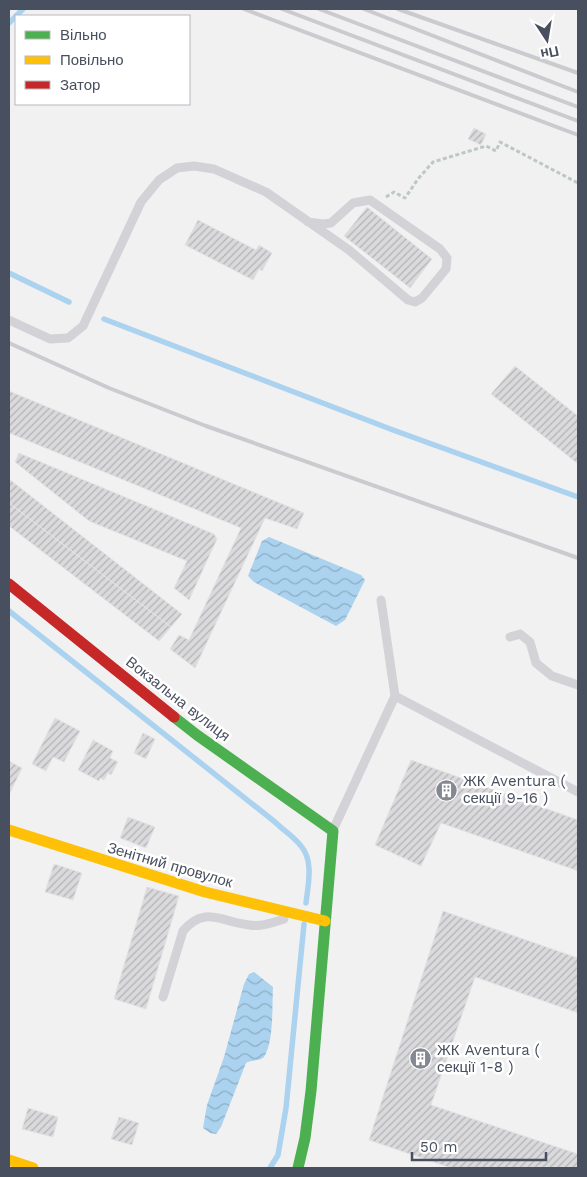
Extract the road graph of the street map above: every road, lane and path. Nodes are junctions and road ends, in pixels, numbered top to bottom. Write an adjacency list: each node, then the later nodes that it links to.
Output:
1 (578, 183): 2 (path)
2 (375, 203): 3 (lane); 3 (lane)
3 (308, 222): 4 (lane)
4 (9, 320)
5 (9, 584): 12 (street, Вокзальна вулиця)
6 (381, 600): 9 (lane)
7 (510, 637): 8 (lane)
8 (578, 686)
9 (396, 696): 10 (lane); 12 (lane)
10 (578, 792)
11 (9, 830): 13 (street, Зенітний провулок)
12 (333, 830): 14 (street)
13 (296, 916): 14 (street, Зенітний провулок); 15 (lane)
14 (325, 921): 18 (street)
15 (163, 997)
16 (9, 1160): 17 (street)
17 (32, 1168)
18 (298, 1168)

